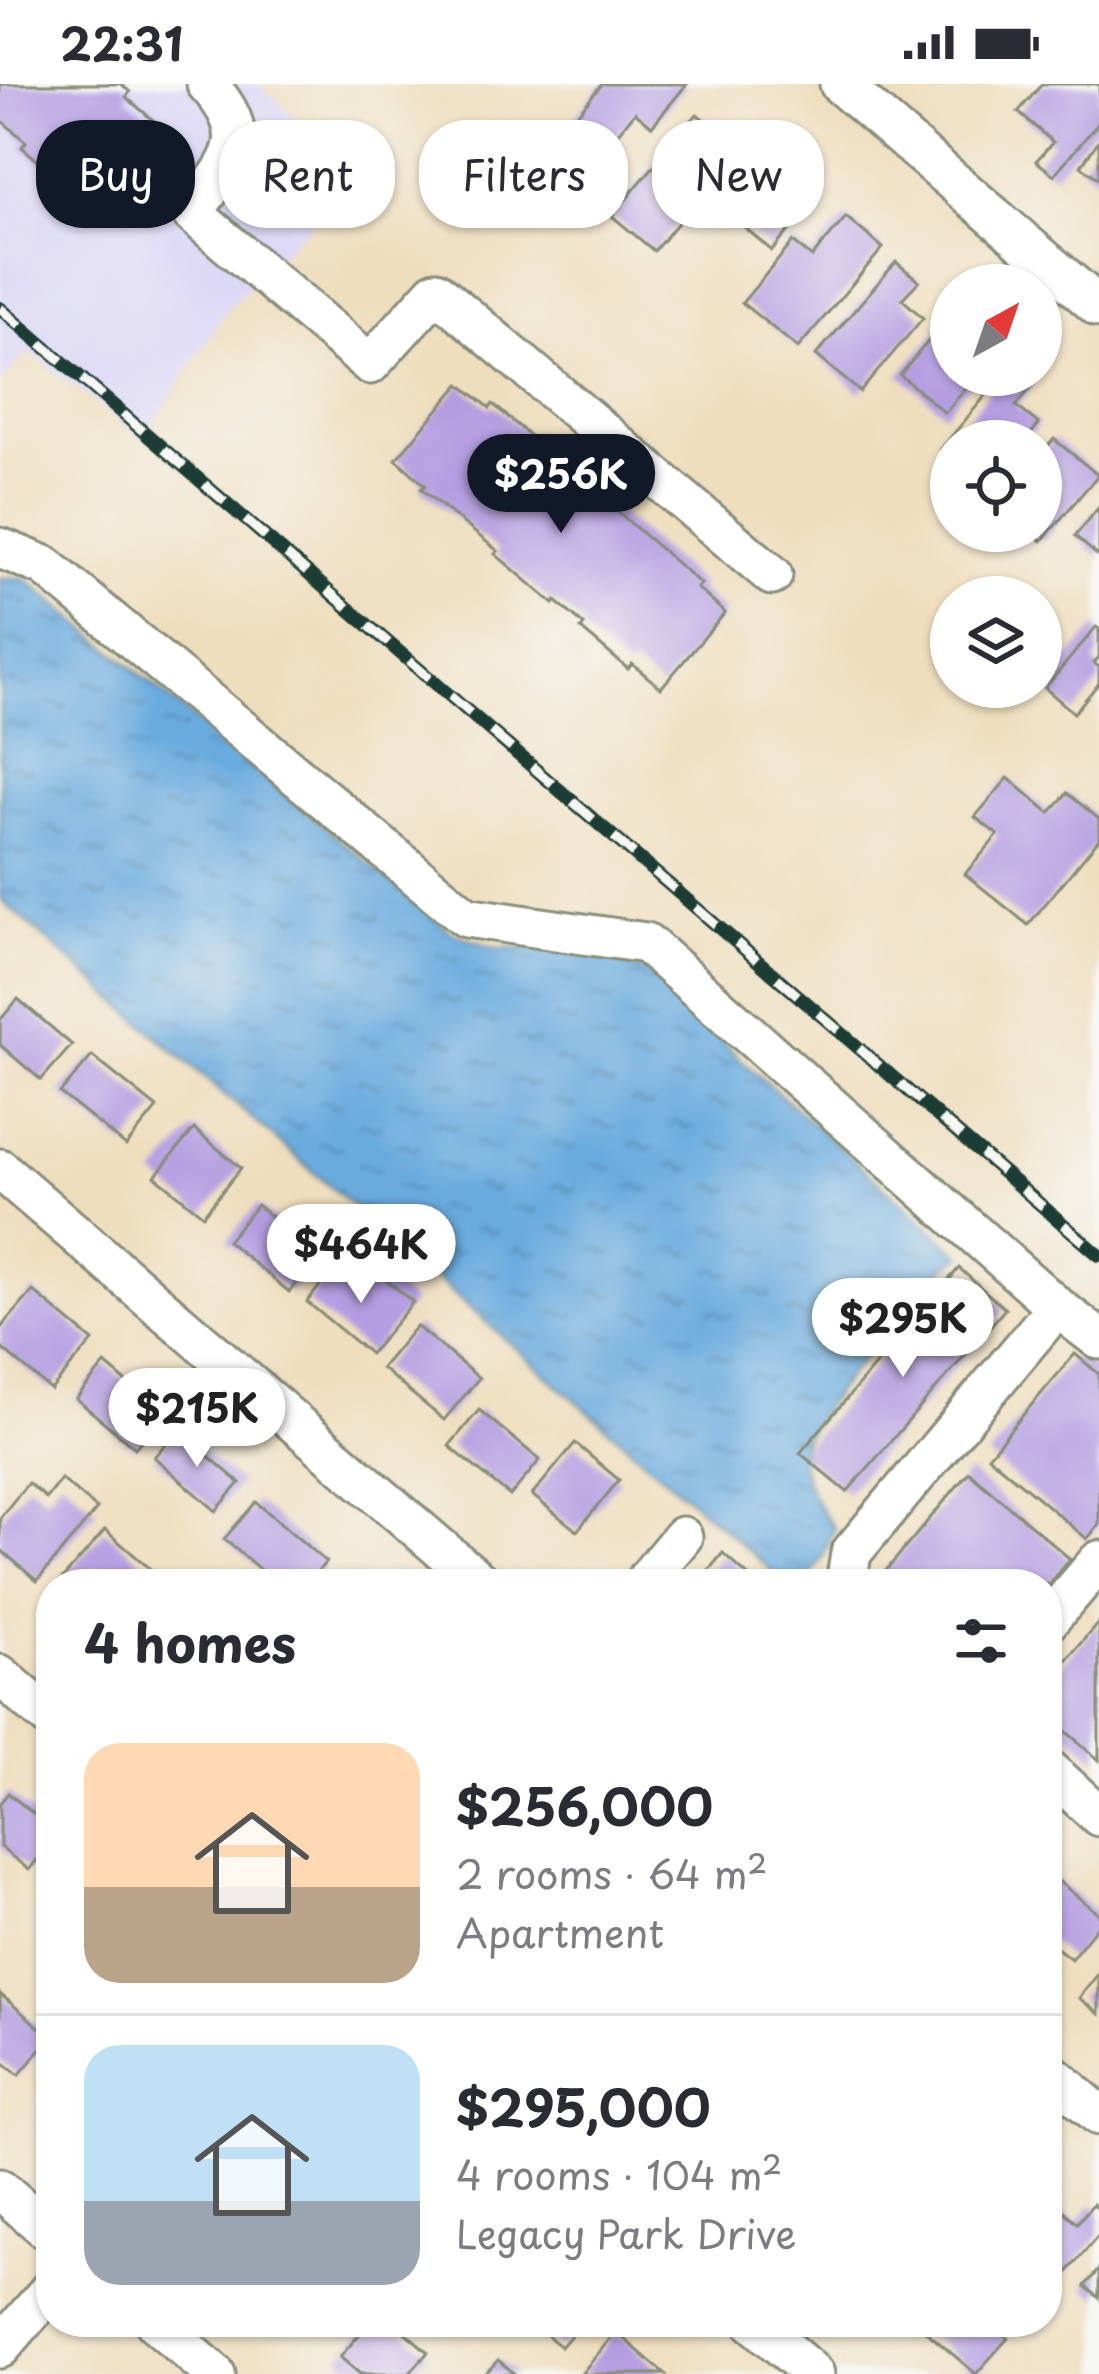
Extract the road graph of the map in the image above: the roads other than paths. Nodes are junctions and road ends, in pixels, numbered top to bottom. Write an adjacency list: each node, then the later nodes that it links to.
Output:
1 (207, 84): 5 (street)
2 (840, 84): 3 (street)
3 (1099, 307)
4 (0, 548): 7 (street)
5 (772, 575)
6 (0, 1169): 11 (street)
7 (1057, 1307): 8 (street); 13 (street)
8 (1099, 1339)
9 (682, 1537): 12 (street)
10 (1099, 1561): 14 (street)
11 (465, 1569)
12 (655, 1569)
13 (848, 1569)
14 (1062, 1604)
15 (0, 1675): 16 (street)
16 (36, 1706)
17 (1062, 1782): 18 (street)
18 (1099, 1816)
19 (1062, 2083): 20 (street)
20 (1099, 2115)
21 (0, 2189): 22 (street)
22 (36, 2220)
23 (36, 2306): 26 (street)
24 (172, 2337): 27 (street)
25 (771, 2337): 28 (street)
26 (0, 2348)
27 (215, 2374)
28 (814, 2374)

